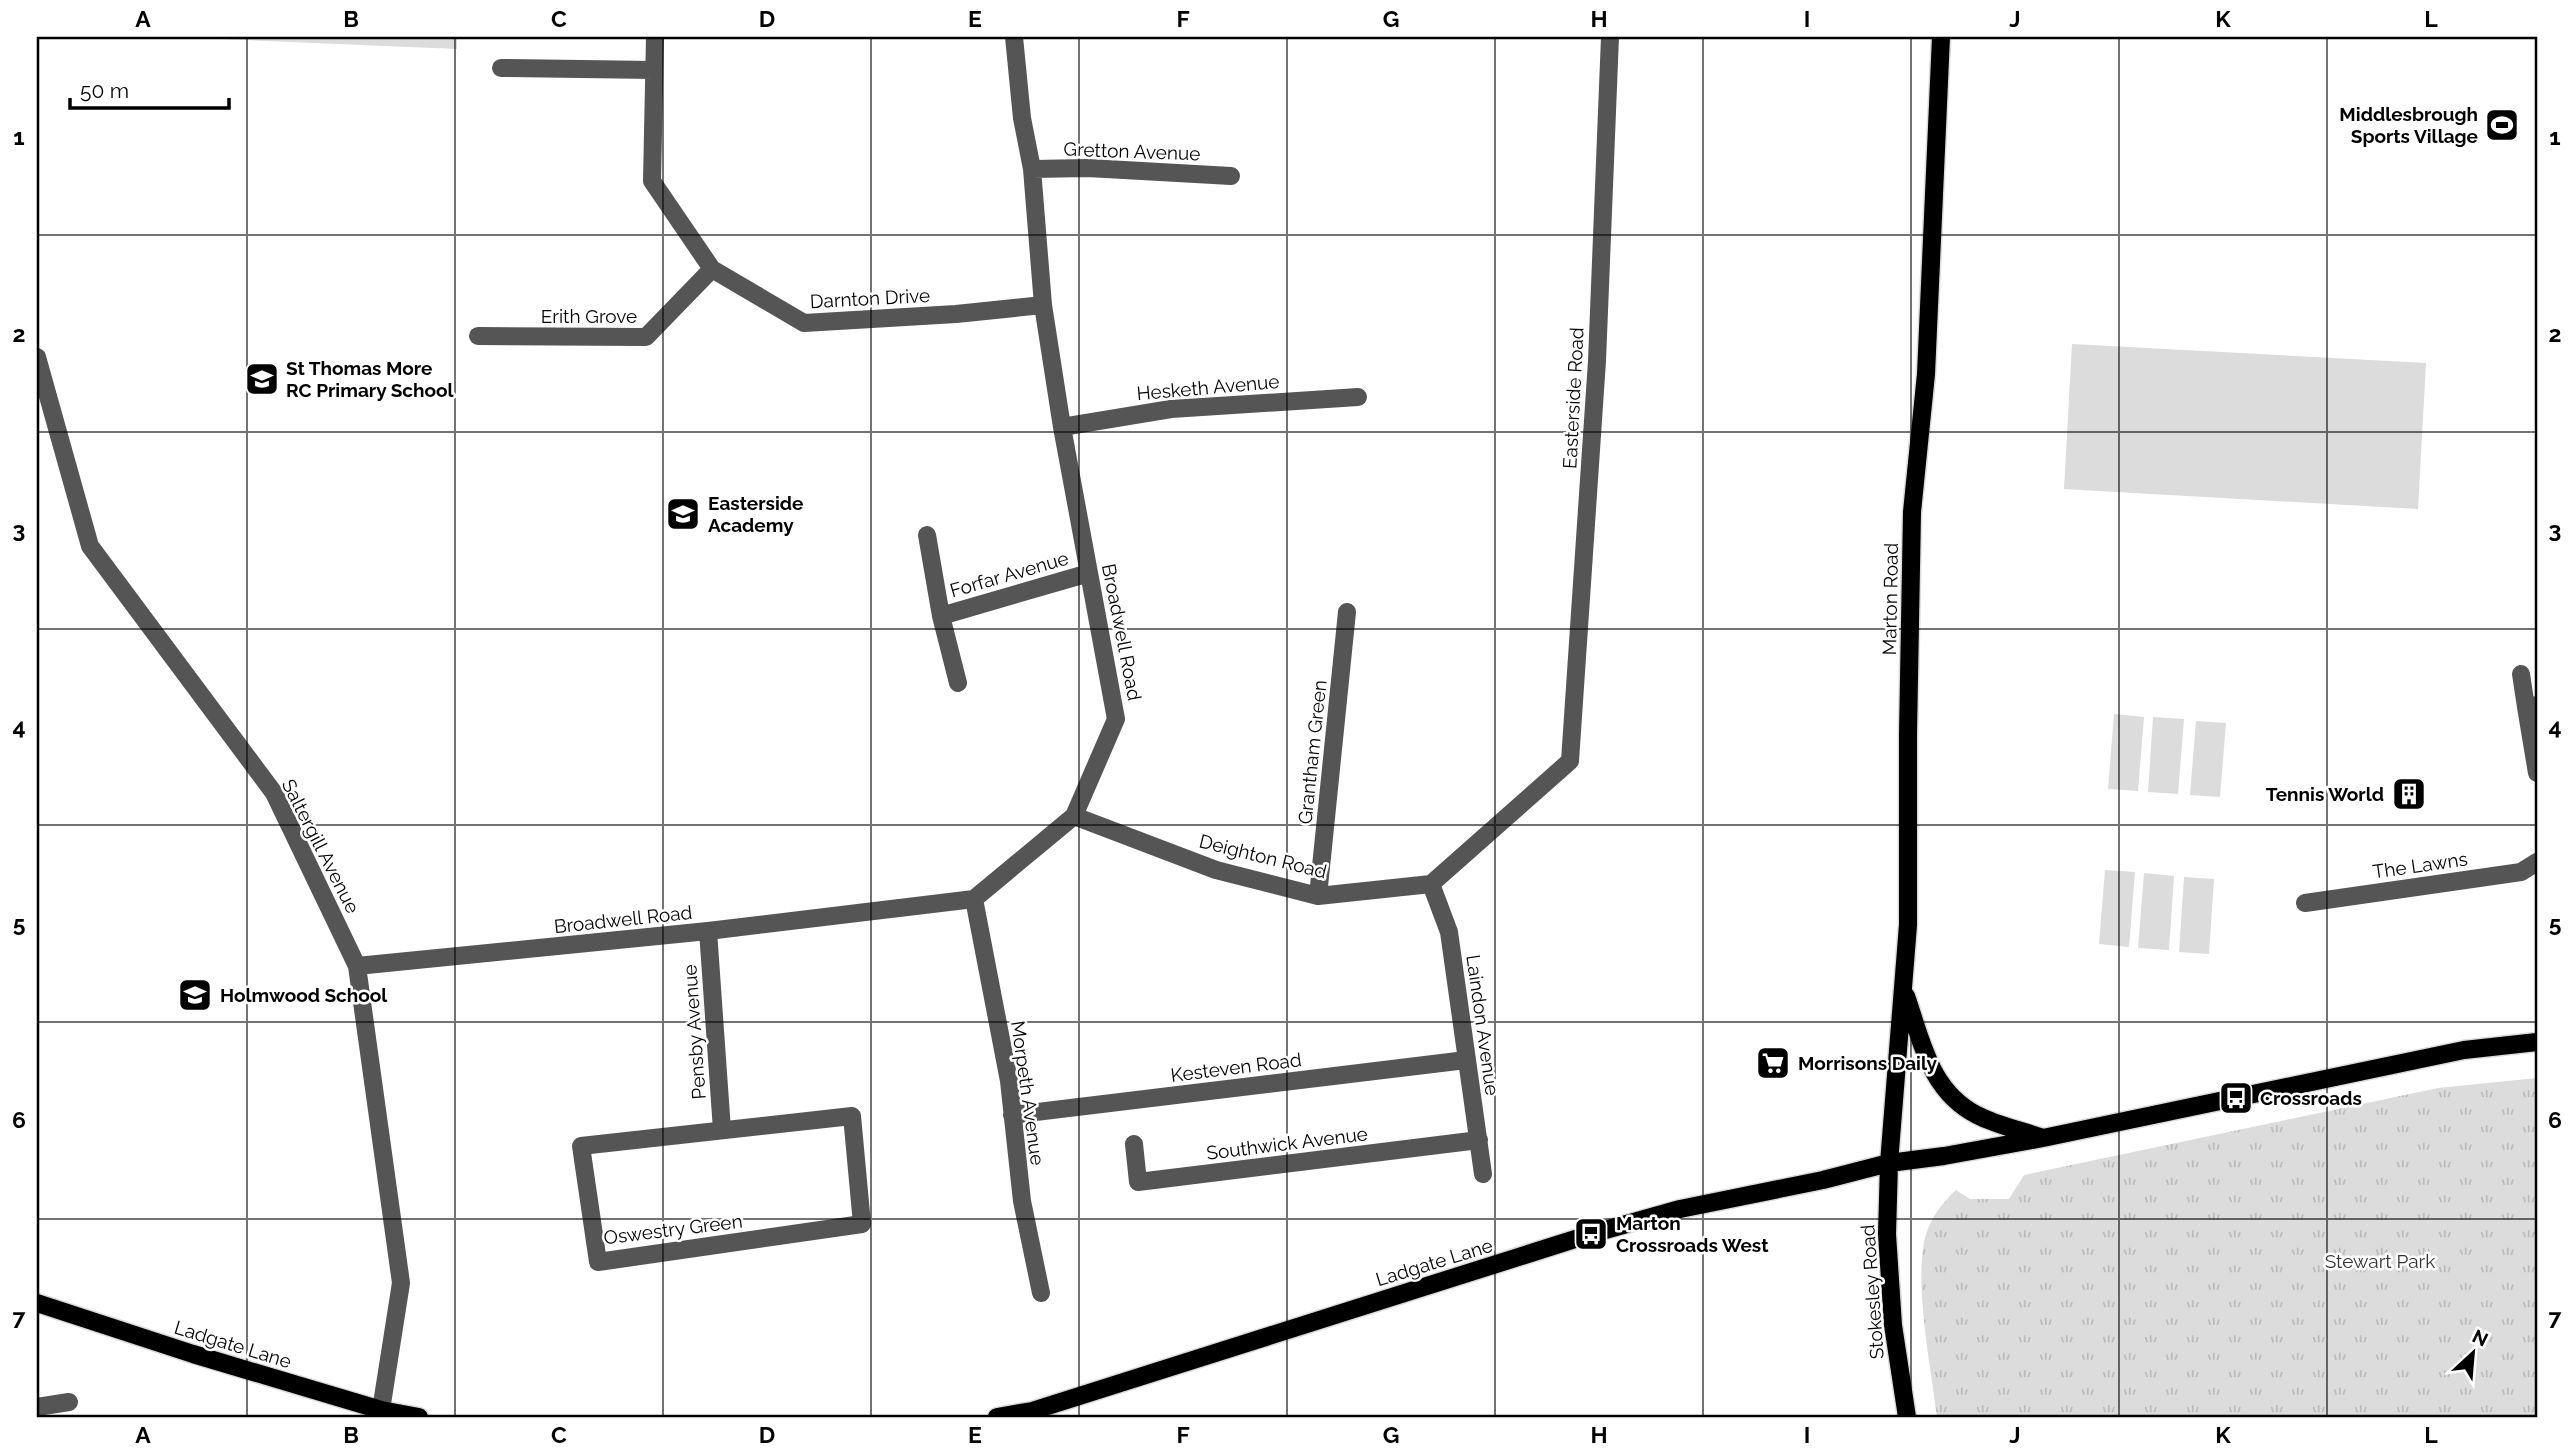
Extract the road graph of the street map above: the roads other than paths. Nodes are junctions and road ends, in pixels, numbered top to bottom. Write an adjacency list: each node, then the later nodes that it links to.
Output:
1 (655, 37): 6 (street, Darnton Drive)
2 (1014, 37): 7 (street, Broadwell Road)
3 (1610, 37): 25 (street, Easterside Road)
4 (1941, 37): 31 (main road, Marton Road)
5 (501, 68): 6 (street)
6 (654, 70): 9 (street, Darnton Drive)
7 (1032, 169): 8 (street, Gretton Avenue); 10 (street, Broadwell Road)
8 (1231, 176)
9 (712, 269): 10 (street, Darnton Drive); 11 (street, Erith Grove)
10 (1043, 305): 14 (street, Broadwell Road)
11 (478, 336)
12 (37, 357): 30 (street, Saltergill Avenue)
13 (1358, 397): 14 (street, Hesketh Avenue)
14 (1062, 427): 16 (street, Broadwell Road)
15 (927, 535): 18 (street)
16 (1089, 573): 18 (street, Forfar Avenue); 23 (street, Broadwell Road)
17 (1347, 612): 26 (street, Grantham Green)
18 (941, 616): 20 (street)
19 (2521, 674): 21 (street)
20 (958, 683)
21 (2532, 706): 22 (street)
22 (2537, 773)
23 (1074, 816): 26 (street, Deighton Road); 27 (street, Broadwell Road)
24 (2537, 862): 28 (street, The Lawns)
25 (1431, 884): 26 (street, Deighton Road); 33 (street, Laindon Avenue)
26 (1318, 896)
27 (974, 900): 29 (street, Broadwell Road); 34 (street, Morpeth Avenue)
28 (2305, 903)
29 (708, 932): 30 (street, Broadwell Road); 35 (street, Pensby Avenue)
30 (357, 966): 45 (street, Saltergill Avenue)
31 (1904, 988): 36 (main road); 39 (main road, Marton Road)
32 (2537, 1042): 36 (main road, Ladgate Lane)
33 (1466, 1060): 34 (street, Kesteven Road); 37 (street, Laindon Avenue)
34 (1012, 1115): 41 (street, Morpeth Avenue)
35 (722, 1130): 35 (street, Oswestry Green)
36 (2043, 1138): 39 (main road, Ladgate Lane)
37 (1479, 1140): 38 (street, Southwick Avenue); 40 (street, Laindon Avenue)
38 (1134, 1144)
39 (1889, 1163): 46 (main road, Ladgate Lane); 49 (main road, Stokesley Road)
40 (1483, 1174)
41 (1041, 1293)
42 (37, 1303): 45 (main road, Ladgate Lane)
43 (69, 1402): 44 (street)
44 (37, 1407)
45 (382, 1410): 47 (main road, Ladgate Lane)
46 (1033, 1414): 48 (main road, Ladgate Lane)
47 (419, 1417)
48 (997, 1417)
49 (1907, 1417)

